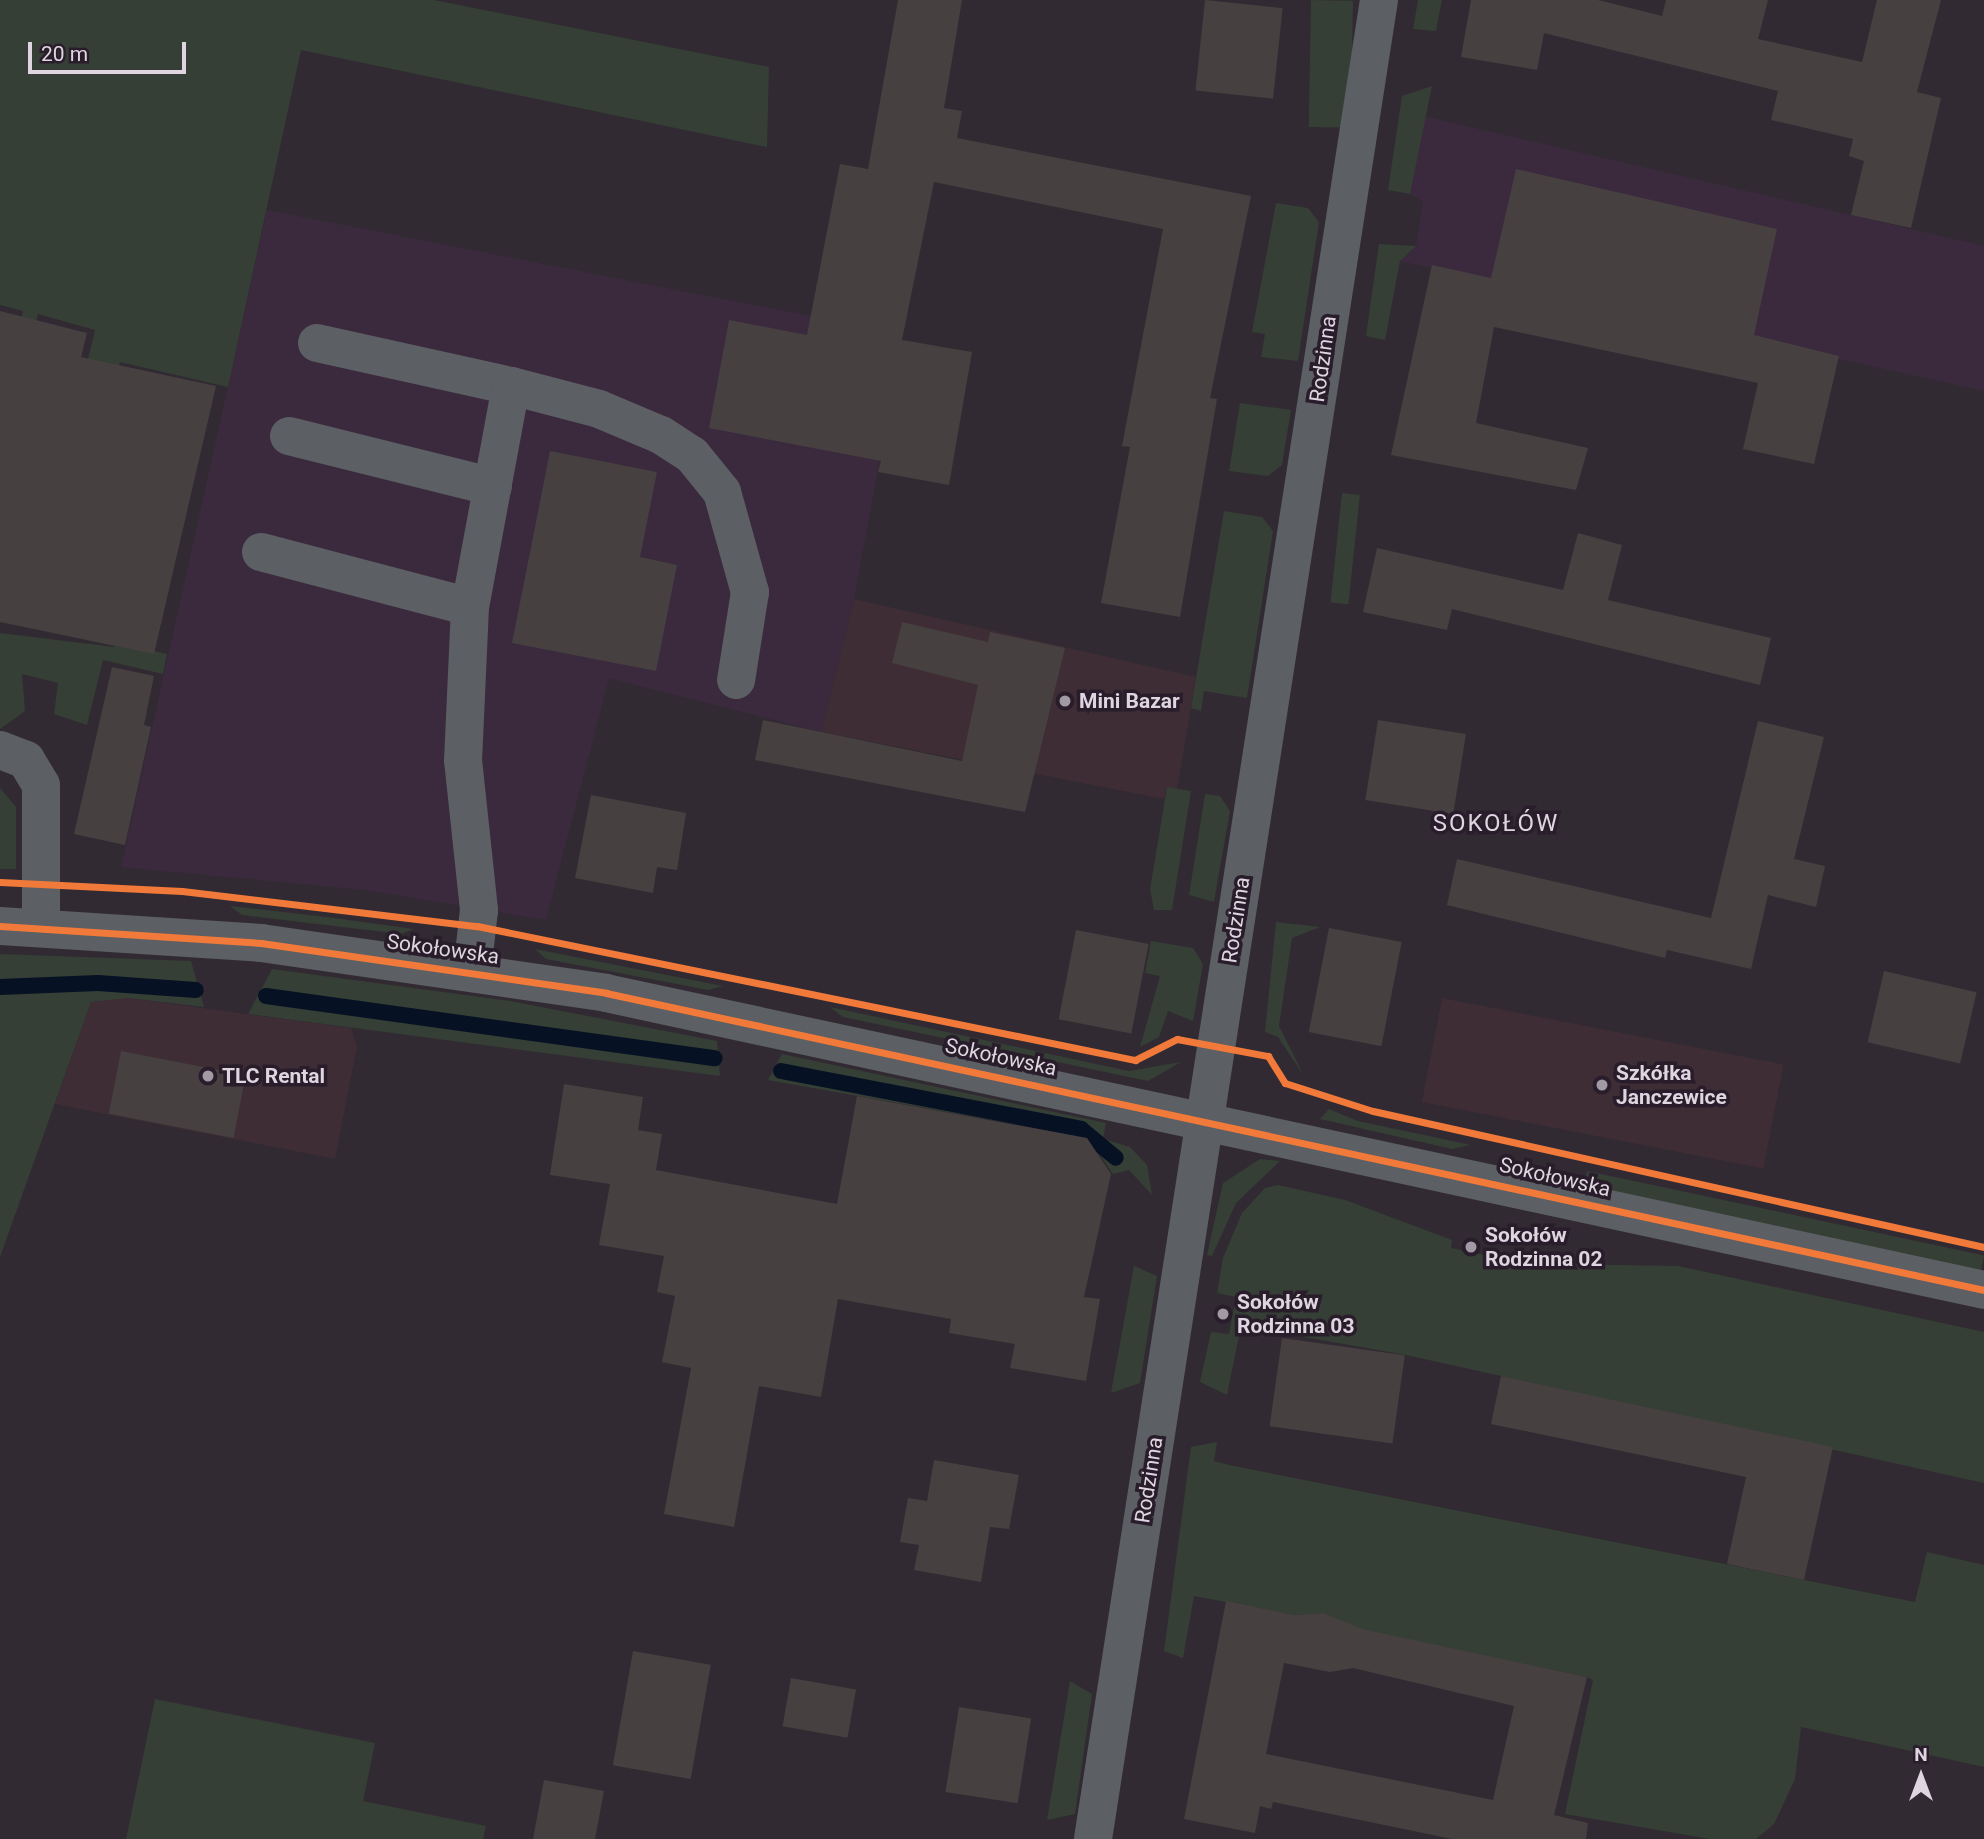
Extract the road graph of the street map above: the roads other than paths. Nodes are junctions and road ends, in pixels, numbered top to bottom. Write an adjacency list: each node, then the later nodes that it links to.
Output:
1 (1378, 0): 13 (street, Rodzinna)
2 (317, 343): 3 (street)
3 (512, 386): 5 (street); 8 (street)
4 (289, 436): 5 (street)
5 (492, 487): 7 (street)
6 (261, 552): 7 (street)
7 (470, 607): 12 (street)
8 (736, 680)
9 (0, 750): 11 (street)
10 (0, 926): 11 (street, Sokołowska)
11 (41, 927): 12 (street, Sokołowska)
12 (472, 971): 13 (street, Sokołowska)
13 (1206, 1119): 14 (street, Sokołowska); 15 (street, Rodzinna)
14 (1984, 1290)
15 (1093, 1839)

